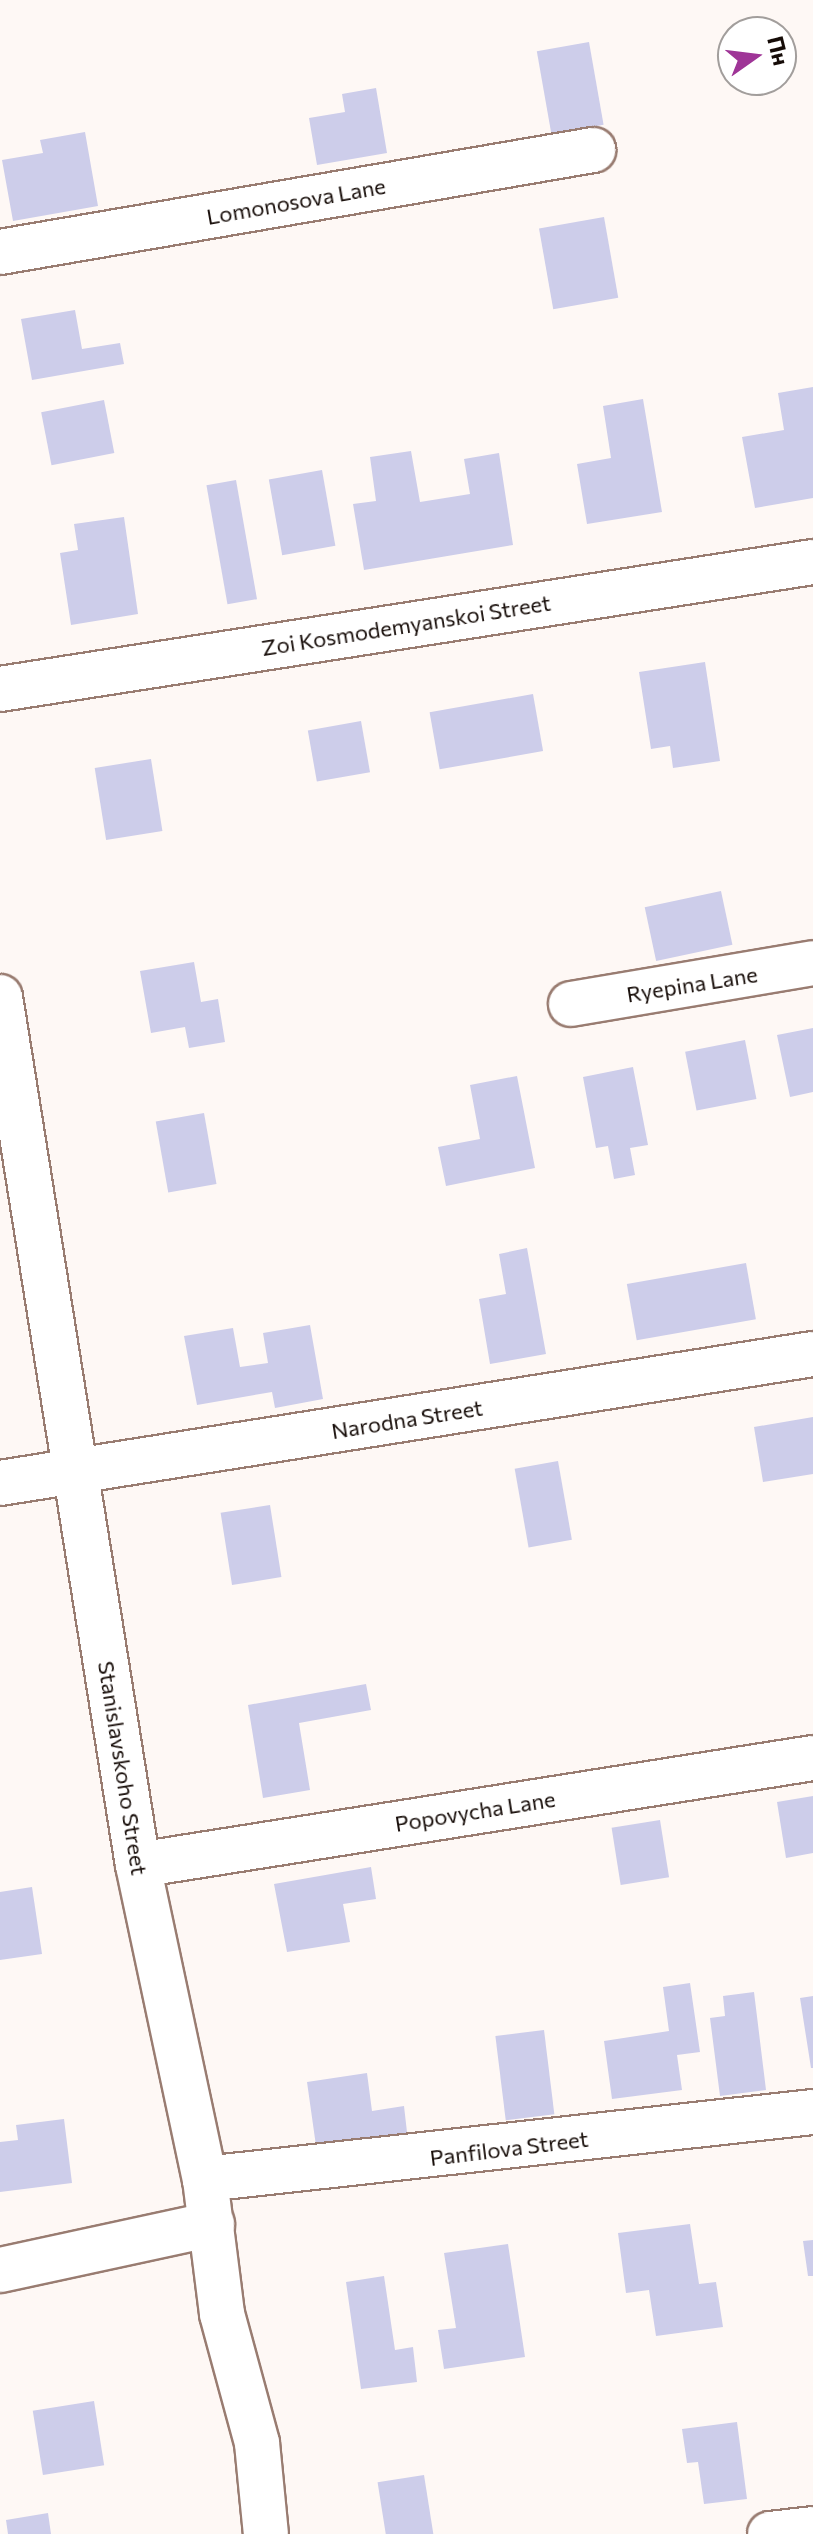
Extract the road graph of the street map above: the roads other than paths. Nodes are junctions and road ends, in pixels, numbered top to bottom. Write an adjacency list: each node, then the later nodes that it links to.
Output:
1 (593, 150): 2 (street, Lomonosova Lane)
2 (0, 252)
3 (813, 562): 4 (street, Zoi Kosmodemyanskoi Street)
4 (0, 689)
5 (813, 963): 7 (street, Ryepina Lane)
6 (0, 997): 8 (street, Stanislavskoho Street)
7 (571, 1004)
8 (7, 1104): 10 (street, Stanislavskoho Street)
9 (813, 1354): 10 (street, Narodna Street)
10 (75, 1471): 11 (street, Narodna Street); 13 (street, Stanislavskoho Street)
11 (0, 1483)
12 (813, 1758): 13 (street, Popovycha Lane)
13 (138, 1865): 15 (street, Stanislavskoho Street)
14 (813, 2112): 15 (street, Panfilova Street)
15 (205, 2179): 16 (street, Stanislavskoho Street)
16 (212, 2224): 17 (street); 19 (street, Stanislavskoho Street)
17 (0, 2270)
18 (813, 2529): 20 (street)
19 (266, 2534)
20 (770, 2534)

